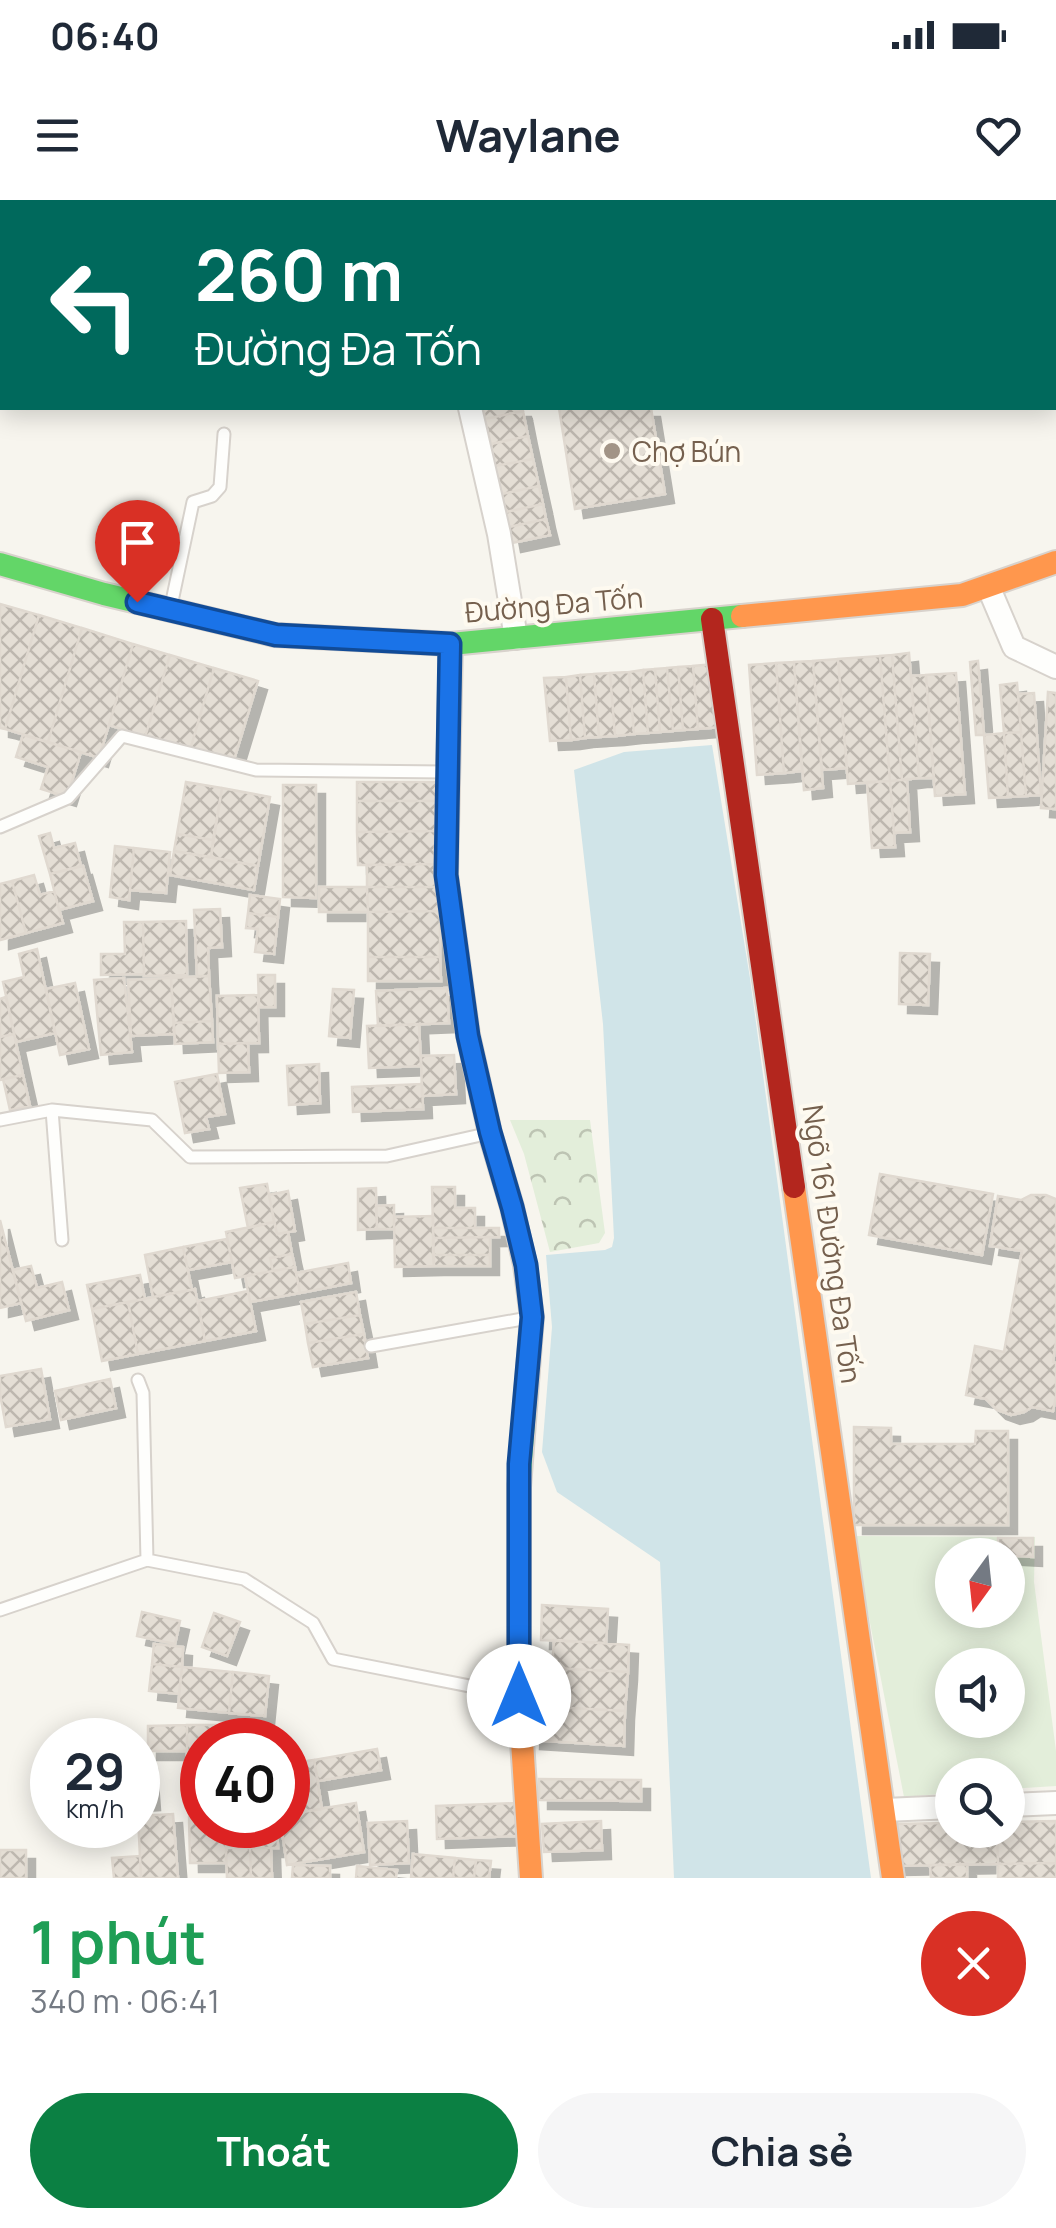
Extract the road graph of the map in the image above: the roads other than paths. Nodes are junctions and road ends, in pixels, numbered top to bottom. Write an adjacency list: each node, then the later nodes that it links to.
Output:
1 (470, 410): 8 (street)
2 (224, 434): 6 (lane)
3 (1056, 562): 5 (street, Đường Đa Tốn)
4 (0, 564): 6 (street, Đường Đa Tốn)
5 (988, 586): 7 (street, Đường Đa Tốn); 10 (street)
6 (170, 610): 9 (street, Đường Đa Tốn)
7 (712, 619): 8 (street, Đường Đa Tốn); 26 (street, Ngõ 161 Đường Đa Tốn)
8 (516, 638): 9 (street, Đường Đa Tốn)
9 (450, 644): 11 (street)
10 (1056, 667)
11 (449, 772): 12 (lane); 15 (street)
12 (0, 827)
13 (52, 1110): 14 (lane); 15 (lane); 16 (lane)
14 (0, 1120)
15 (490, 1132): 17 (street)
16 (62, 1240)
17 (532, 1317): 18 (lane); 22 (street)
18 (371, 1346)
19 (138, 1380): 20 (lane)
20 (147, 1560): 21 (lane); 22 (lane)
21 (0, 1610)
22 (519, 1696): 27 (street)
23 (1056, 1803): 24 (street)
24 (1025, 1804)
25 (935, 1808): 26 (street)
26 (885, 1810): 28 (street, Ngõ 161 Đường Đa Tốn)
27 (531, 1878)
28 (893, 1878)

